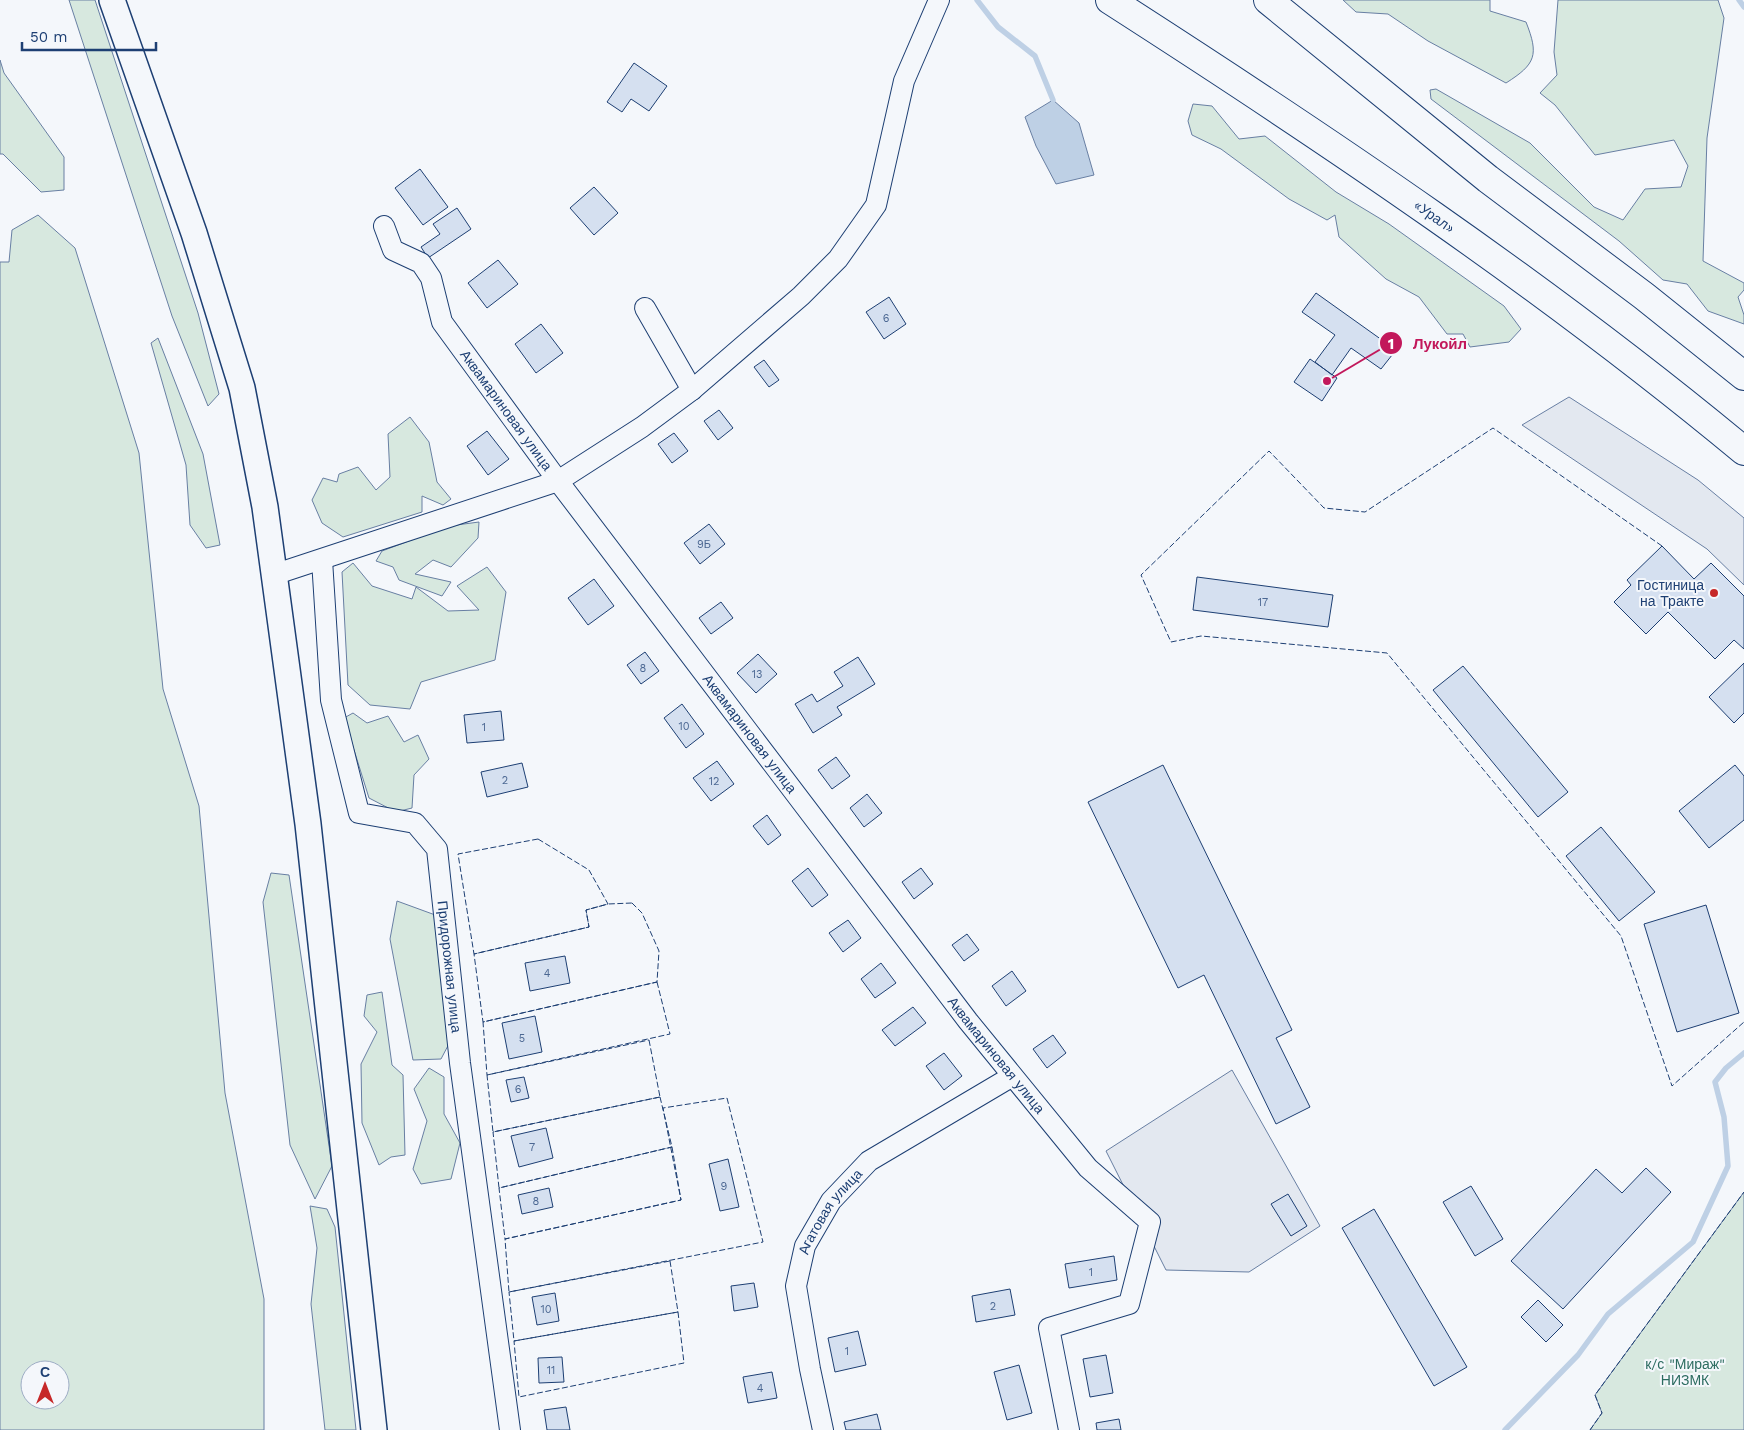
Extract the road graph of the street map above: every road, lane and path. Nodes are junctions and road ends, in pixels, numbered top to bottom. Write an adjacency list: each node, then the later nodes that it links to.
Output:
1 (112, 0): 12 (main road)
2 (939, 0): 8 (street)
3 (1110, 0): 9 (highway, «Урал»)
4 (1268, 0): 7 (highway)
5 (384, 226): 10 (street, Аквамариновая улица)
6 (645, 308): 8 (street)
7 (1744, 376)
8 (692, 390): 10 (street)
9 (1744, 451)
10 (558, 481): 11 (street); 13 (street, Аквамариновая улица)
11 (322, 560): 12 (street); 15 (street, Придорожная улица)
12 (273, 575): 14 (main road)
13 (1012, 1076): 16 (street, Агатовая улица); 17 (street, Аквамариновая улица)
14 (374, 1430)
15 (510, 1430)
16 (823, 1430)
17 (1069, 1430)

